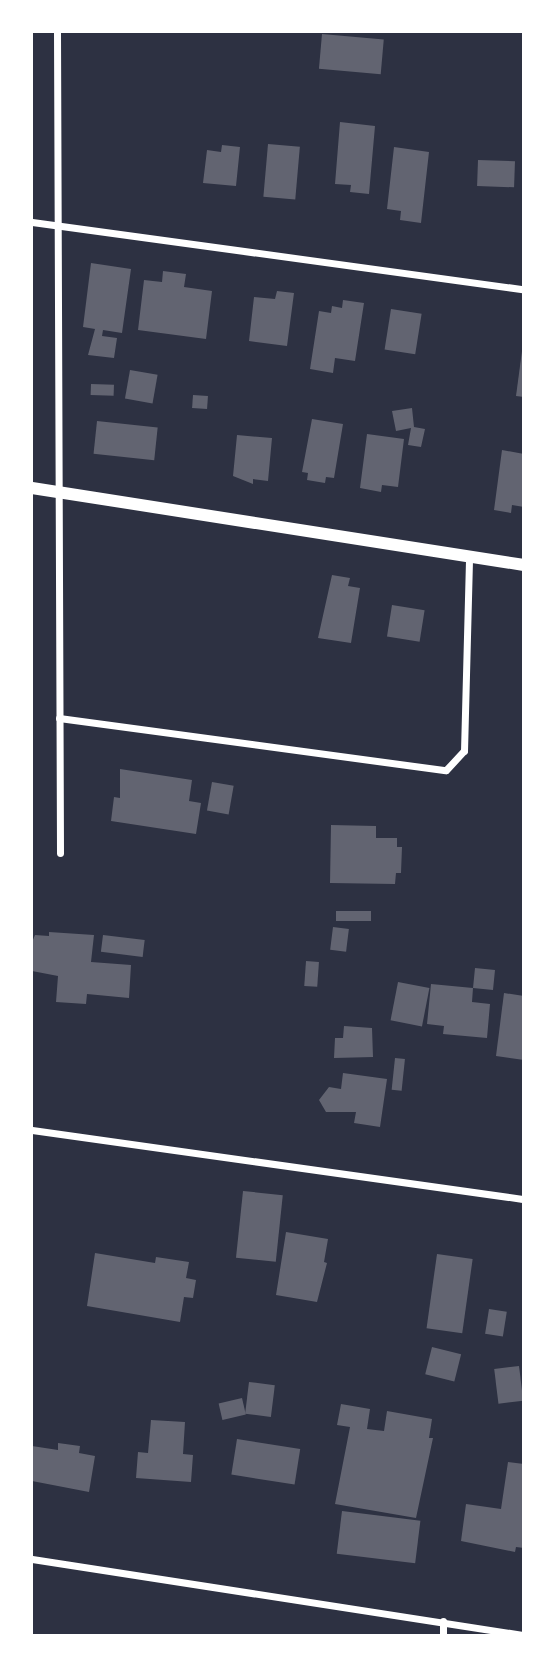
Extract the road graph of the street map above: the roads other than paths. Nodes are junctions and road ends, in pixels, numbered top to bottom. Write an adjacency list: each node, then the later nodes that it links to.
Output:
1 (57, 32): 3 (street)
2 (32, 222): 3 (street)
3 (56, 226): 4 (street); 6 (street)
4 (523, 289)
5 (32, 488): 6 (street)
6 (59, 492): 7 (street); 9 (street)
7 (470, 557): 8 (street); 9 (street)
8 (523, 565)
9 (59, 718): 10 (street)
10 (60, 853)
11 (32, 1129): 12 (street)
12 (523, 1199)
13 (32, 1559): 14 (street)
14 (443, 1621): 15 (street); 16 (street)
15 (523, 1635)
16 (443, 1636)

